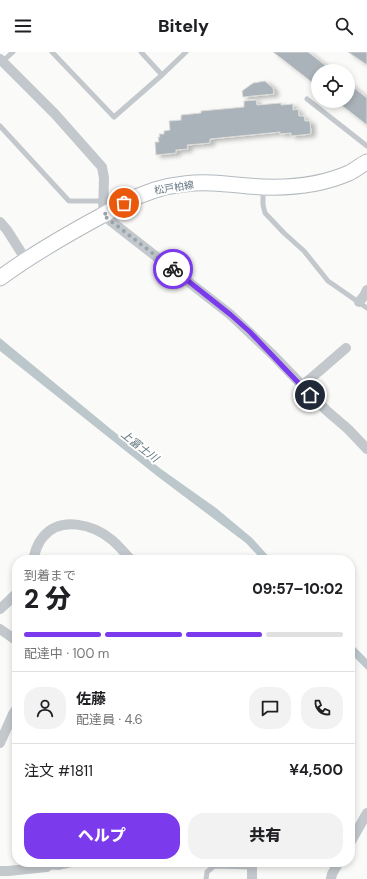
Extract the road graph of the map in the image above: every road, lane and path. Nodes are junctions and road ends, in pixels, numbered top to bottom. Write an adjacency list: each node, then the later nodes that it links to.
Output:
1 (13, 52): 5 (lane)
2 (52, 52): 6 (lane)
3 (141, 52): 6 (lane)
4 (186, 52): 6 (lane)
5 (1, 60): 12 (street)
6 (162, 75)
7 (307, 99): 9 (lane)
8 (0, 126): 12 (lane)
9 (367, 146)
10 (367, 162): 11 (main road, 松戸柏線)
11 (263, 187): 12 (main road, 松戸柏線); 17 (lane)
12 (103, 208): 14 (main road, 松戸柏線); 19 (street)
13 (0, 222): 14 (street)
14 (26, 260): 15 (main road, 松戸柏線)
15 (0, 278)
16 (367, 290): 17 (street)
17 (363, 305)
18 (346, 348): 19 (street)
19 (302, 386): 20 (street)
20 (367, 449)
21 (34, 555): 22 (street)
22 (126, 555)
23 (12, 598): 24 (street)
24 (0, 609)
25 (0, 629): 26 (street)
26 (12, 637)
27 (12, 716): 28 (street)
28 (0, 743)
29 (367, 813): 30 (street)
30 (355, 834)
31 (47, 867): 35 (street)
32 (213, 867): 36 (lane)
33 (252, 867): 37 (street)
34 (336, 867): 38 (street)
35 (0, 870)
36 (206, 879)
37 (252, 879)
38 (331, 879)

